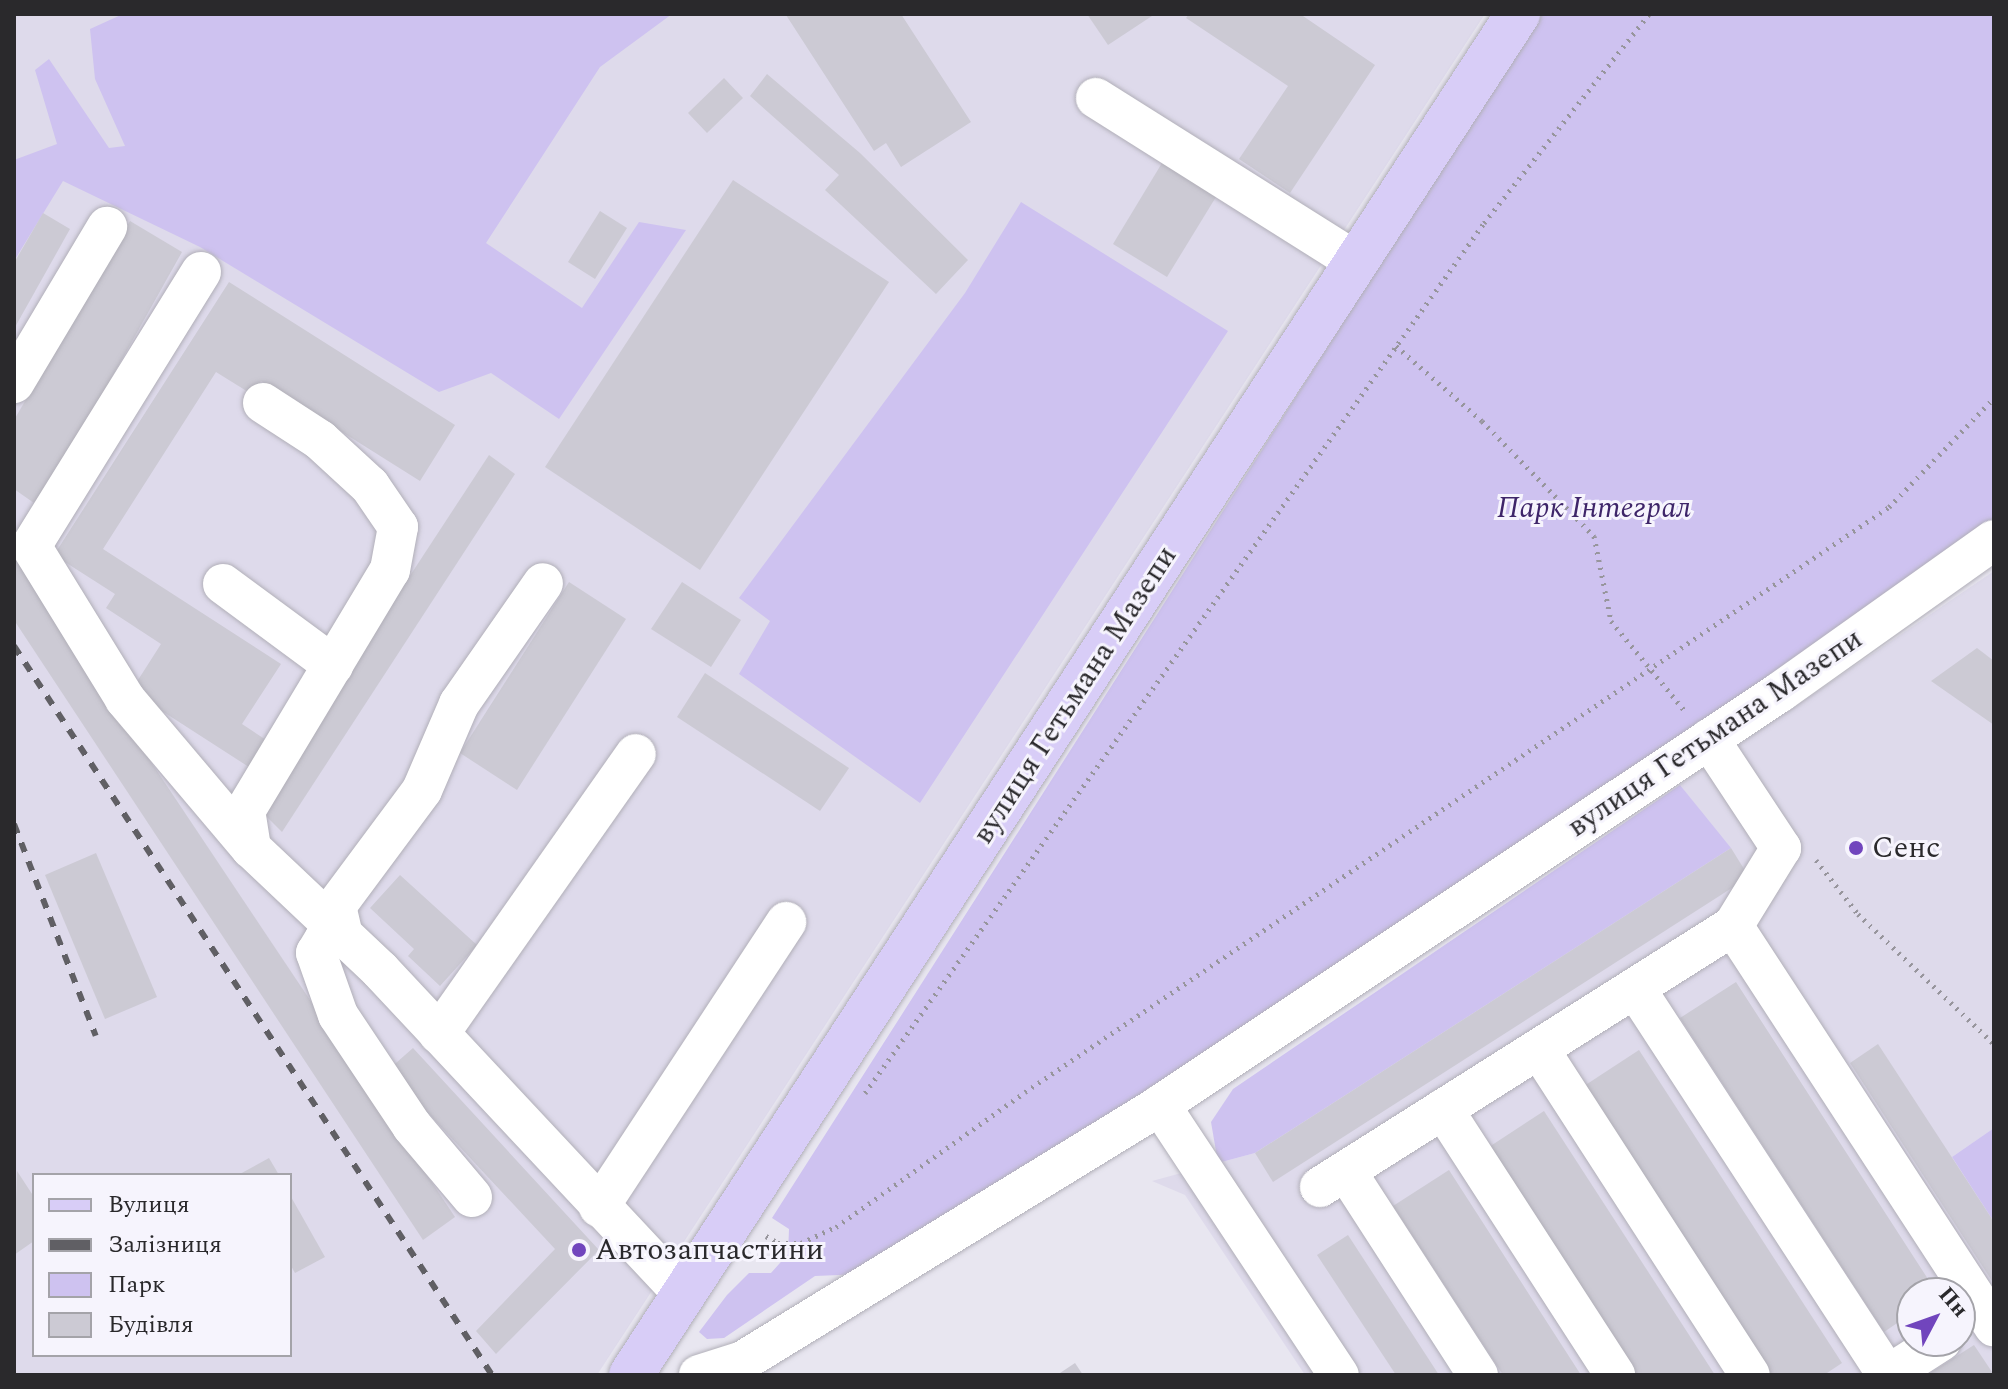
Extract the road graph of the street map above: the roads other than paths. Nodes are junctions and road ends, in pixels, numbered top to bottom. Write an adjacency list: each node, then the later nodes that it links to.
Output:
1 (1518, 14): 4 (main road, вулиця Гетьмана Мазепи)
2 (1096, 98): 4 (street)
3 (107, 227): 6 (street)
4 (1356, 262): 26 (main road, вулиця Гетьмана Мазепи)
5 (201, 272): 8 (street)
6 (14, 383)
7 (263, 403): 12 (street)
8 (22, 534): 15 (street)
9 (1994, 540): 13 (street, вулиця Гетьмана Мазепи)
10 (543, 583): 18 (street)
11 (223, 584): 12 (street)
12 (333, 665): 15 (street)
13 (1709, 739): 17 (street); 22 (street, вулиця Гетьмана Мазепи)
14 (636, 754): 20 (street)
15 (251, 848): 18 (street)
16 (786, 922): 25 (street)
17 (1733, 926): 19 (street); 27 (street)
18 (343, 936): 20 (street); 24 (street)
19 (1635, 988): 21 (street); 35 (street)
20 (439, 1034): 25 (street)
21 (1539, 1049): 23 (street); 34 (street)
22 (1160, 1105): 30 (street, вулиця Гетьмана Мазепи); 31 (street)
23 (1443, 1109): 32 (street); 33 (street)
24 (472, 1197)
25 (599, 1207): 26 (street)
26 (684, 1295): 29 (main road, вулиця Гетьмана Мазепи)
27 (1980, 1323)
28 (1916, 1357): 35 (street)
29 (631, 1375)
30 (699, 1375)
31 (1339, 1375)
32 (1478, 1375)
33 (1615, 1375)
34 (1750, 1375)
35 (1888, 1375)

